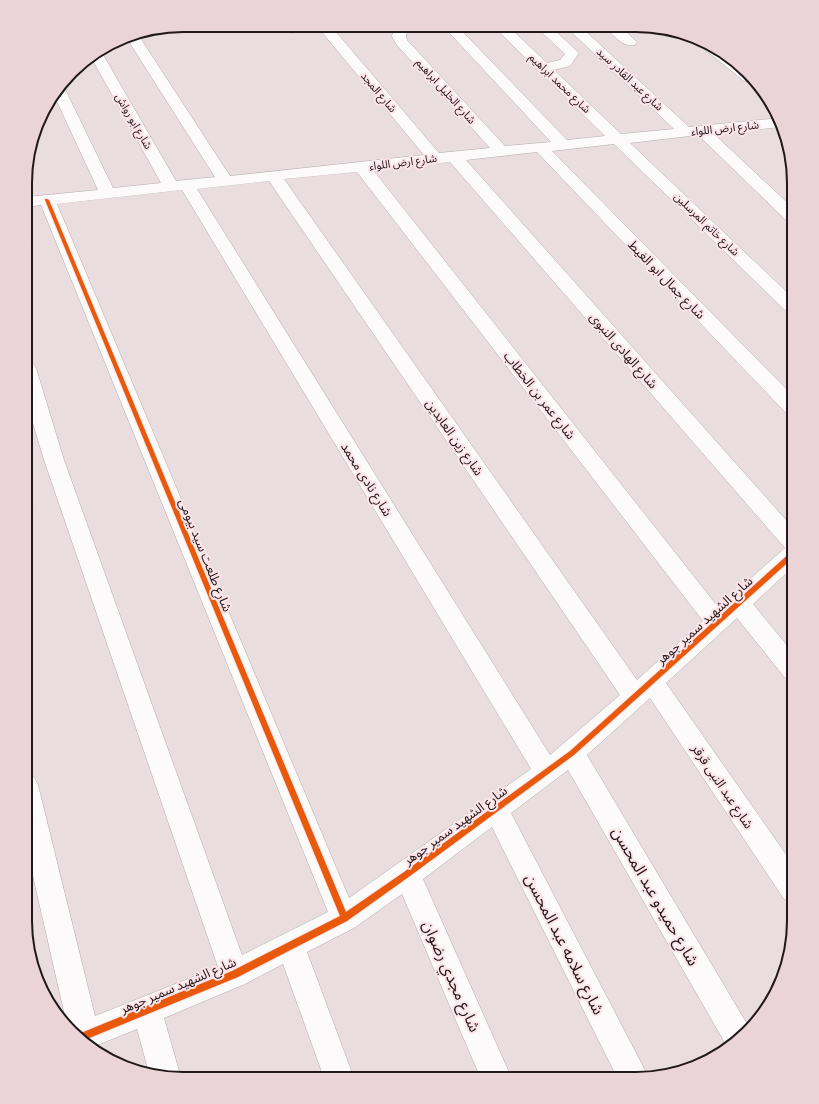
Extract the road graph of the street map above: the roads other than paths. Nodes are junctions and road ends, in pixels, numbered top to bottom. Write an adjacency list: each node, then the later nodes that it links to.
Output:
1 (328, 32): 20 (street, شارع المجد)
2 (400, 32): 18 (street, شارع الخليل ابراهيم)
3 (456, 32): 16 (street)
4 (506, 32): 11 (street, شارع محمد ابراهيم)
5 (549, 32): 11 (street)
6 (579, 32): 14 (street, شارع عبد القادر سيد)
7 (619, 32): 9 (street)
8 (135, 40): 23 (street)
9 (630, 42)
10 (98, 58): 24 (street, شارع ابو رواش)
11 (544, 68): 15 (street, شارع محمد ابراهيم)
12 (61, 94): 25 (street)
13 (775, 123): 14 (street, شارع ارض اللواء)
14 (694, 132): 15 (street, شارع ارض اللواء); 27 (street, شارع عبد القادر سيد)
15 (620, 140): 16 (street, شارع ارض اللواء); 28 (street, شارع خاتم المرسلين)
16 (564, 146): 17 (street, شارع ارض اللواء)
17 (541, 148): 18 (street, شارع ارض اللواء); 30 (street, شارع جمال ابو الغيط)
18 (502, 152): 19 (street, شارع ارض اللواء)
19 (454, 156): 20 (street, شارع ارض اللواء); 31 (street, شارع الهادى النبوى)
20 (435, 158): 21 (street, شارع ارض اللواء)
21 (362, 167): 22 (street, شارع ارض اللواء); 34 (street, شارع عمر بن الخطاب)
22 (274, 177): 23 (street, شارع ارض اللواء); 36 (street, شارع زين العابدين)
23 (225, 182): 24 (street, شارع ارض اللواء)
24 (179, 186): 25 (street, شارع ارض اللواء); 38 (street, شارع نادى محمد)
25 (108, 194): 26 (street, شارع ارض اللواء)
26 (37, 201): 43 (street, شارع طلعت سيد بيومى)
27 (787, 212)
28 (787, 302)
29 (32, 388): 45 (street)
30 (787, 402)
31 (787, 536)
32 (787, 559): 33 (street, شارع الشهيد سمير جوهر)
33 (739, 603): 34 (street, شارع الشهيد سمير جوهر); 35 (street)
34 (717, 622): 36 (street, شارع الشهيد سمير جوهر)
35 (787, 663)
36 (644, 689): 37 (street, شارع الشهيد سمير جوهر); 42 (street, شارع عبد النبى قرقر)
37 (572, 753): 38 (street, شارع الشهيد سمير جوهر); 48 (street, شارع حميدو عبد المحسن)
38 (546, 772): 39 (street, شارع الشهيد سمير جوهر)
39 (496, 809): 41 (street, شارع الشهيد سمير جوهر); 53 (street, شارع سلامه عبد المحسن)
40 (32, 816): 47 (street)
41 (407, 874): 43 (street, شارع الشهيد سمير جوهر); 52 (street, شارع مجدي رضوان)
42 (787, 881)
43 (344, 918): 44 (street, شارع الشهيد سمير جوهر)
44 (291, 946): 45 (street, شارع الشهيد سمير جوهر); 51 (street)
45 (234, 974): 46 (street, شارع الشهيد سمير جوهر)
46 (147, 1010): 49 (street, شارع الشهيد سمير جوهر); 50 (street)
47 (81, 1033)
48 (737, 1034)
49 (84, 1036)
50 (164, 1071)
51 (337, 1072)
52 (494, 1072)
53 (630, 1072)

